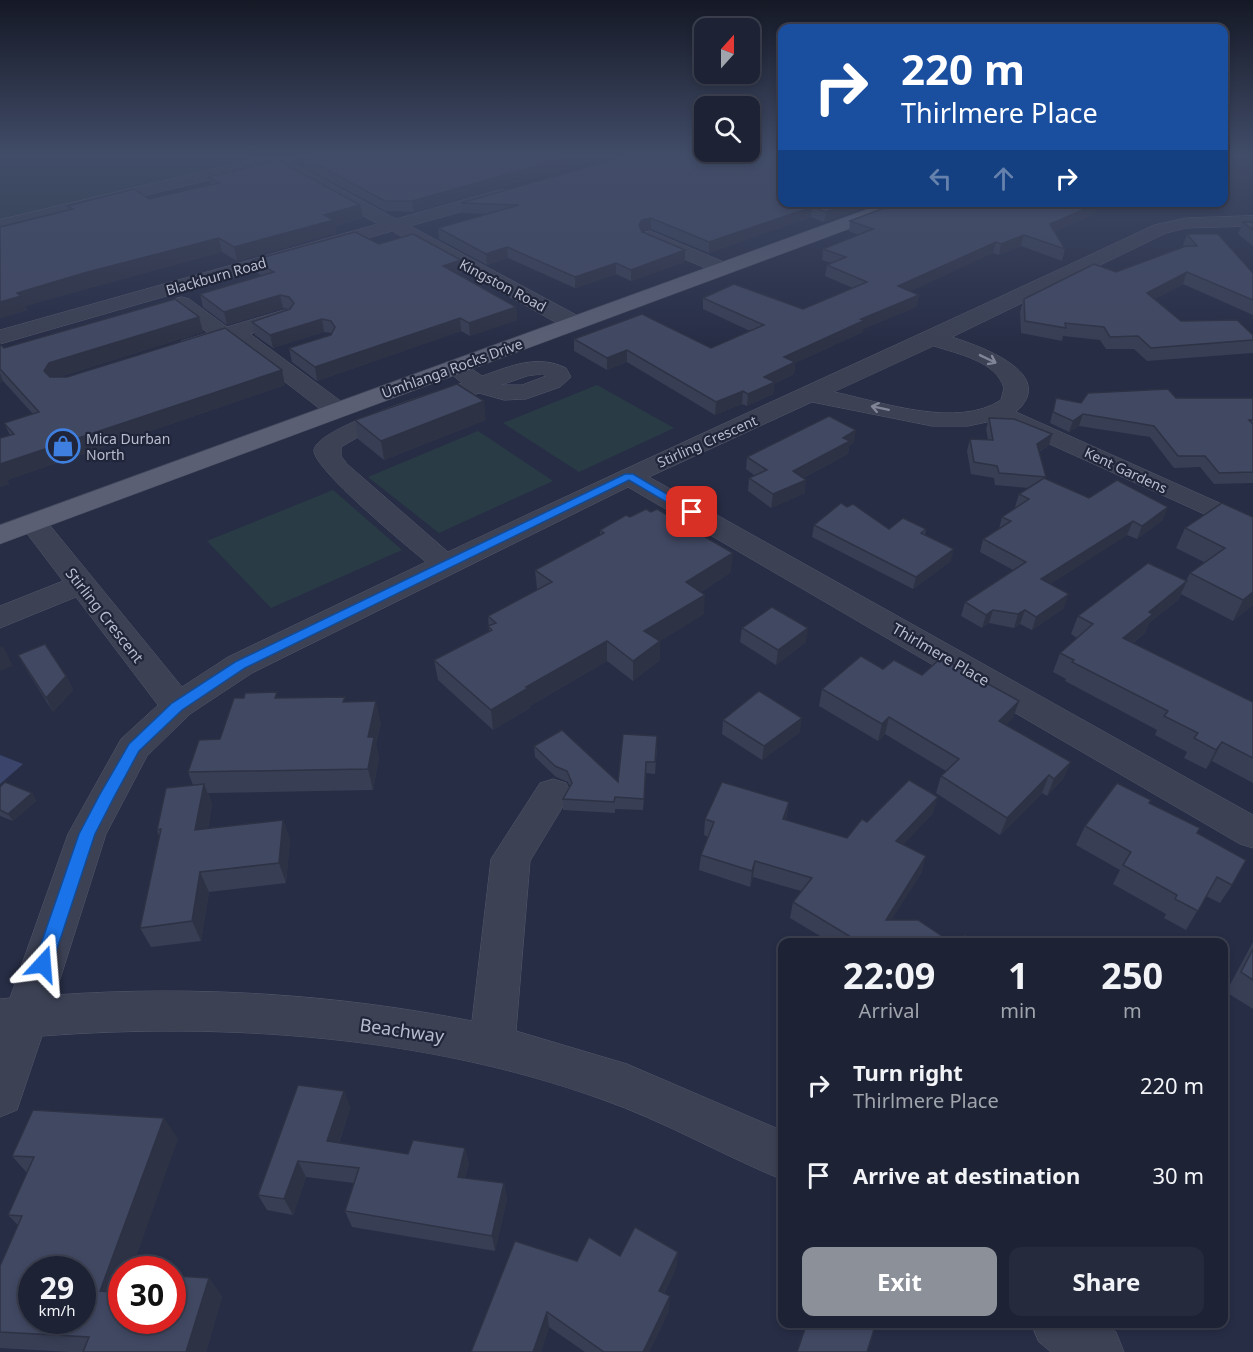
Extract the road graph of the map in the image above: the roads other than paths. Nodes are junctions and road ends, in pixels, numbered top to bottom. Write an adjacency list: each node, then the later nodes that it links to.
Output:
1 (29, 218): 6 (street)
2 (380, 218): 7 (street, Kingston Road)
3 (421, 218): 7 (street, Blackburn Road)
4 (862, 218): 9 (main road, Umhlanga Rocks Drive)
5 (1253, 221): 16 (street, Stirling Crescent)
6 (0, 225)
7 (394, 226): 13 (street, Kingston Road); 15 (street, Blackburn Road)
8 (650, 237): 9 (street)
9 (724, 269): 13 (main road, Umhlanga Rocks Drive)
10 (247, 284): 11 (street)
11 (182, 303): 14 (street); 17 (street)
12 (284, 316): 14 (street)
13 (574, 323): 21 (main road, Umhlanga Rocks Drive)
14 (231, 333): 19 (street); 20 (street)
15 (0, 337)
16 (933, 338): 22 (street, Stirling Crescent); 24 (street, one-way to 24)
17 (42, 344)
18 (292, 352): 20 (street)
19 (165, 354)
20 (270, 359): 23 (street)
21 (454, 367): 23 (main road, Umhlanga Rocks Drive); 29 (street)
22 (810, 394): 24 (street, one-way to 22); 25 (street, Stirling Crescent)
23 (338, 410): 26 (main road, Umhlanga Rocks Drive)
24 (1000, 412): 27 (street, Kent Gardens)
25 (629, 476): 29 (street, Stirling Crescent); 34 (street, Thirlmere Place)
26 (33, 523): 28 (main road, Umhlanga Rocks Drive); 30 (street, Stirling Crescent)
27 (1253, 528)
28 (0, 535)
29 (445, 564): 32 (street, Stirling Crescent)
30 (81, 584): 31 (street); 32 (street, Stirling Crescent)
31 (0, 618)
32 (177, 706): 35 (street, Stirling Crescent)
33 (553, 793): 36 (street)
34 (1253, 833)
35 (14, 1017): 36 (street, Beachway); 37 (street, Stirling Crescent)
36 (492, 1046): 38 (street, Beachway)
37 (0, 1094)
38 (778, 1154)
39 (1065, 1328): 40 (street)
40 (1096, 1352)

